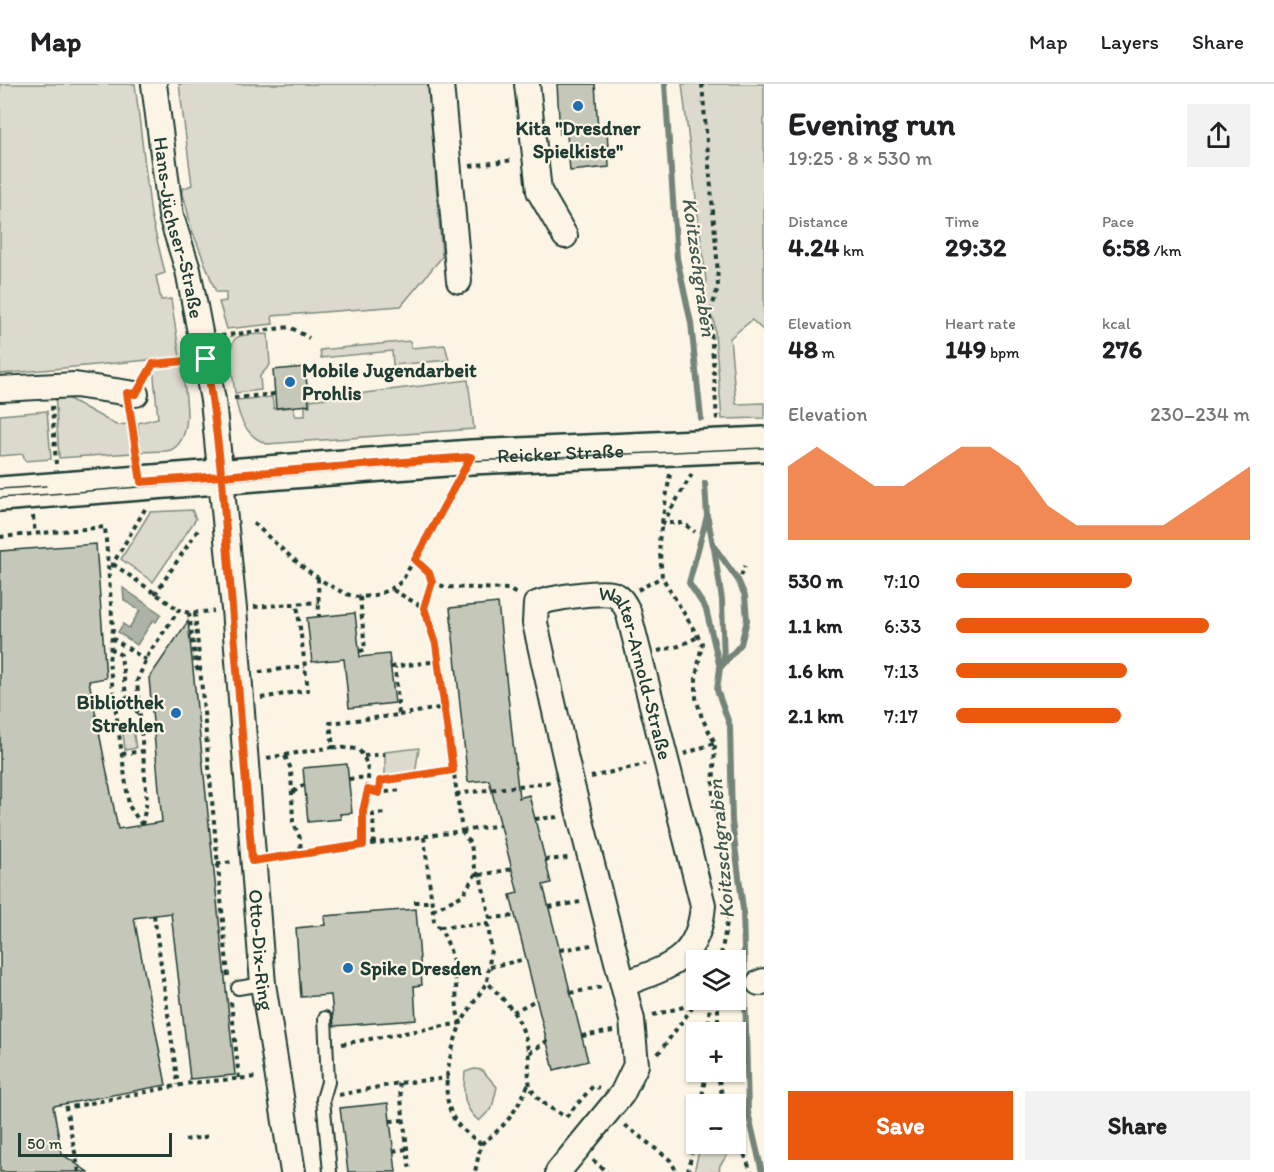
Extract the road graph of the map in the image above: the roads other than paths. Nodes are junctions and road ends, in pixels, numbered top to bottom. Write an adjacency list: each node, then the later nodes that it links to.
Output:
1 (154, 84): 9 (street, Hans-Jüchser-Straße)
2 (441, 84): 5 (street)
3 (527, 84): 4 (street)
4 (565, 236)
5 (459, 281)
6 (0, 389): 7 (street)
7 (131, 393)
8 (764, 444): 9 (street, Reicker Straße)
9 (222, 476): 10 (street, Reicker Straße); 11 (street, Otto-Dix-Ring)
10 (0, 494)
11 (263, 984): 13 (lane); 15 (street, Otto-Dix-Ring)
12 (624, 984): 12 (street, Walter-Arnold-Straße); 17 (street)
13 (234, 988)
14 (324, 1018): 16 (lane)
15 (293, 1172)
16 (330, 1172)
17 (558, 1172)

